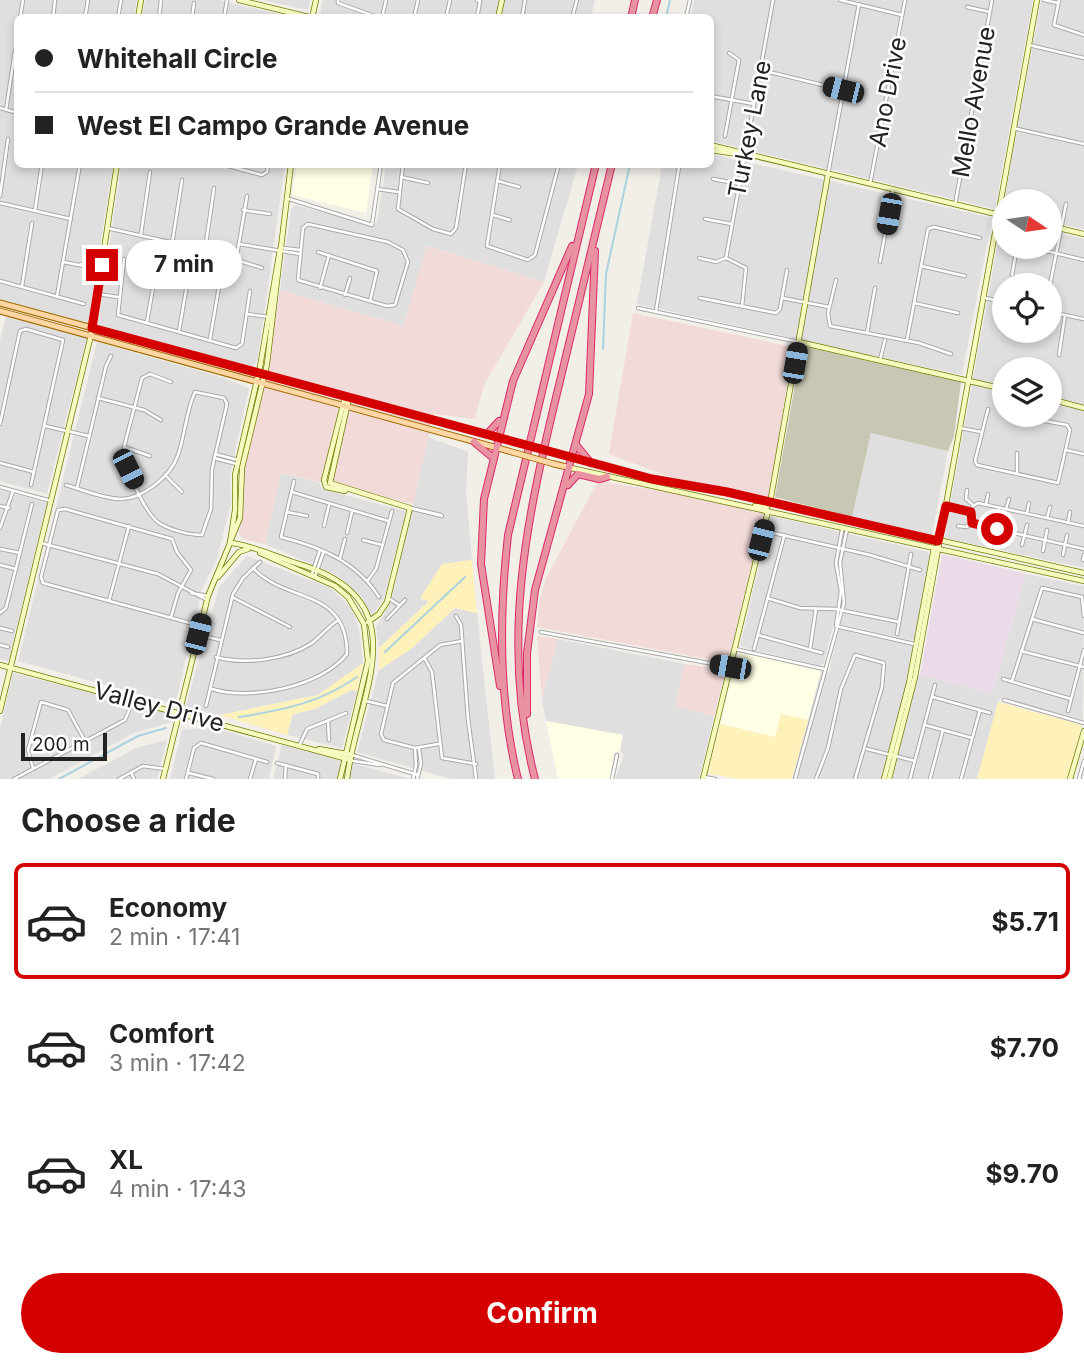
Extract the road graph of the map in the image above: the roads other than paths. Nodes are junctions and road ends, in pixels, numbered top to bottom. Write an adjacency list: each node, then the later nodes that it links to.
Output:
1 (239, 0): 15 (street)
2 (773, 0): 23 (street, Turkey Lane)
3 (840, 0): 11 (street)
4 (905, 0): 17 (street, Ano Drive)
5 (992, 0): 13 (street, Mello Avenue)
6 (1037, 0): 19 (street)
7 (1044, 0): 9 (street)
8 (338, 1): 16 (street)
9 (1058, 2): 18 (street)
10 (194, 3): 14 (street)
11 (859, 4): 17 (street); 24 (street)
12 (967, 7): 13 (street)
13 (990, 12): 71 (street, Mello Avenue)
14 (193, 14)
15 (299, 14)
16 (371, 14)
17 (903, 15): 59 (street, Ano Drive)
18 (1084, 35)
19 (1029, 45): 22 (street); 31 (street)
20 (729, 53): 26 (street)
21 (14, 58): 29 (street)
22 (1084, 58)
23 (761, 70): 24 (street); 27 (street, Turkey Lane)
24 (843, 90): 52 (street)
25 (714, 97): 26 (street)
26 (731, 100): 27 (street); 32 (street)
27 (754, 104): 36 (street, Turkey Lane)
28 (0, 108): 29 (street)
29 (6, 110): 30 (street)
30 (14, 112)
31 (1013, 128): 34 (street); 63 (street)
32 (725, 135)
33 (8, 139): 66 (street)
34 (1084, 144)
35 (714, 149): 36 (street)
36 (745, 155): 52 (street); 58 (street, Turkey Lane)
37 (41, 168): 73 (street)
38 (79, 168): 79 (street)
39 (116, 168): 85 (street)
40 (242, 168): 41 (street)
41 (267, 168)
42 (290, 168): 68 (street)
43 (380, 168): 62 (street)
44 (402, 168): 53 (street)
45 (465, 168): 65 (street)
46 (500, 168): 56 (street)
47 (558, 168): 77 (street)
48 (595, 168): 78 (highway)
49 (611, 168): 76 (highway)
50 (679, 168): 140 (street)
51 (150, 172): 88 (street)
52 (828, 174): 59 (street); 132 (street)
53 (401, 177): 57 (street); 65 (street)
54 (713, 179): 58 (street)
55 (182, 180): 90 (street)
56 (498, 181): 60 (street); 77 (street)
57 (428, 183)
58 (740, 184): 83 (street, Turkey Lane)
59 (870, 184): 64 (street)
60 (519, 187)
61 (214, 188): 93 (street)
62 (377, 189): 65 (street); 68 (street)
63 (1005, 189)
64 (893, 190): 71 (street); 105 (street)
65 (399, 192)
66 (0, 196)
67 (247, 196): 72 (street)
68 (286, 198): 92 (street)
69 (0, 202): 73 (street)
70 (1066, 204): 84 (street)
71 (955, 205): 74 (street)
72 (243, 209): 75 (street); 91 (street)
73 (35, 211): 79 (street)
74 (992, 213)
75 (270, 214)
76 (600, 214): 184 (highway); 394 (highway)
77 (493, 215): 81 (street)
78 (583, 218): 171 (highway); 375 (highway)
79 (71, 219): 104 (street)
80 (705, 219): 83 (street)
81 (510, 220)
82 (32, 223): 118 (street)
83 (732, 224): 100 (street, Turkey Lane)
84 (1062, 224)
85 (107, 228): 88 (street); 108 (street)
86 (1062, 229): 87 (street)
87 (1084, 234)
88 (141, 235): 90 (street)
89 (981, 238): 107 (street)
90 (172, 244): 93 (street)
91 (239, 244): 92 (street); 103 (street)
92 (280, 249): 94 (street); 114 (street); 123 (street)
93 (205, 250): 103 (street)
94 (300, 252): 119 (street); 131 (street)
95 (318, 252): 98 (street)
96 (992, 254): 127 (street)
97 (1062, 254): 102 (street)
98 (329, 256): 119 (street); 131 (street)
99 (699, 258): 100 (street)
100 (726, 258): 136 (street)
101 (124, 259): 126 (street)
102 (1084, 260)
103 (236, 261): 109 (street)
104 (63, 262): 108 (street); 125 (street)
105 (880, 262)
106 (157, 265): 147 (street)
107 (921, 265): 112 (street); 133 (street)
108 (101, 267): 122 (street)
109 (262, 268)
110 (787, 270): 129 (street)
111 (189, 273): 148 (street)
112 (965, 276)
113 (350, 278): 124 (street)
114 (273, 280): 123 (street); 145 (street)
115 (836, 280): 137 (street)
116 (0, 281): 118 (street)
117 (220, 281): 152 (street)
118 (22, 286): 125 (street)
119 (320, 288): 124 (street)
120 (875, 288): 150 (street)
121 (250, 291): 142 (street)
122 (97, 294): 126 (street); 149 (street)
123 (276, 295): 145 (street)
124 (345, 295): 131 (street)
125 (57, 296): 135 (street)
126 (118, 297): 147 (street)
127 (982, 297): 130 (street); 160 (street)
128 (700, 298): 136 (street)
129 (782, 298): 132 (street); 136 (street)
130 (992, 299)
131 (370, 301)
132 (806, 302): 137 (street); 153 (street)
133 (914, 303): 141 (street); 154 (street)
134 (4, 304): 139 (main road); 149 (main road)
135 (84, 304)
136 (742, 306)
137 (830, 307): 150 (street)
138 (638, 308): 140 (street)
139 (3, 312): 149 (main road)
140 (656, 312): 153 (street)
141 (958, 313)
142 (247, 314): 145 (street); 152 (street)
143 (1062, 314): 144 (street)
144 (1065, 315): 146 (street); 156 (street)
145 (270, 317): 159 (street)
146 (1084, 319)
147 (147, 323): 148 (street)
148 (179, 331): 152 (street)
149 (92, 332): 159 (main road); 162 (main road); 177 (street)
150 (867, 333): 151 (street)
151 (885, 338): 154 (street); 158 (street)
152 (210, 340)
153 (799, 342): 158 (street); 219 (street)
154 (907, 342): 155 (street)
155 (951, 354)
156 (1059, 355)
157 (111, 356): 165 (street)
158 (880, 360): 160 (street)
159 (262, 374): 162 (street); 164 (main road)
160 (967, 380): 163 (street); 176 (street)
161 (171, 382): 168 (street)
162 (260, 382): 167 (main road); 194 (street)
163 (992, 386)
164 (347, 397): 167 (street); 179 (main road)
165 (98, 398): 168 (street); 180 (street)
166 (1062, 403): 170 (street)
167 (345, 405): 182 (street); 183 (main road)
168 (133, 407): 172 (street); 185 (street)
169 (988, 408): 178 (street)
170 (1084, 408)
171 (502, 416): 179 (highway); 181 (highway)
172 (161, 420)
173 (0, 424): 175 (street)
174 (1062, 425): 187 (street)
175 (45, 426): 177 (street); 198 (street)
176 (960, 428): 178 (street); 227 (street)
177 (68, 431): 180 (street); 217 (street)
178 (981, 432): 199 (street)
179 (487, 434): 181 (main road)
180 (89, 436): 207 (street)
181 (497, 437): 186 (highway); 193 (main road, bridge)
182 (337, 439): 203 (street); 203 (street)
183 (474, 442): 186 (main road); 192 (highway)
184 (577, 446): 193 (highway); 196 (highway)
185 (124, 447): 190 (street); 211 (street)
186 (494, 448): 192 (highway); 197 (main road, bridge)
187 (1066, 450): 189 (street); 199 (street)
188 (1017, 453): 199 (street)
189 (1084, 454)
190 (150, 456)
191 (215, 456): 194 (street); 200 (street); 211 (street)
192 (492, 457): 375 (highway)
193 (574, 458): 196 (street); 197 (highway)
194 (239, 462): 242 (street); 270 (street)
195 (0, 463): 198 (street)
196 (591, 463): 214 (street)
197 (571, 468): 201 (street); 208 (highway)
198 (34, 472): 204 (street)
199 (1017, 474)
200 (166, 476): 211 (street); 212 (street)
201 (607, 477): 208 (highway); 218 (street)
202 (294, 481): 213 (street)
203 (327, 481): 230 (street)
204 (31, 485)
205 (66, 485): 207 (street)
206 (0, 487): 210 (street)
207 (77, 488): 211 (street)
208 (564, 489): 394 (highway)
209 (967, 490): 223 (street)
210 (13, 491): 217 (street); 229 (street)
211 (139, 492)
212 (182, 492)
213 (292, 492): 225 (street); 235 (street)
214 (724, 492): 218 (street); 219 (street)
215 (988, 494): 222 (street)
216 (1009, 499): 232 (street)
217 (51, 501): 269 (street)
218 (721, 501): 226 (street)
219 (770, 503): 226 (street); 231 (street)
220 (1029, 503): 239 (street)
221 (32, 504): 282 (street)
222 (986, 504): 223 (street); 232 (street)
223 (974, 505): 237 (street)
224 (0, 506): 229 (street)
225 (329, 506): 236 (street); 250 (street)
226 (744, 506): 234 (street)
227 (946, 506): 237 (street); 267 (street)
228 (1050, 507): 243 (street)
229 (9, 508): 254 (street)
230 (410, 508): 230 (street); 308 (street)
231 (790, 508): 234 (street); 267 (street)
232 (1006, 509): 239 (street)
233 (391, 511): 244 (street)
234 (768, 511): 255 (street); 340 (street)
235 (287, 512): 240 (street); 279 (street)
236 (352, 512): 244 (street); 258 (street)
237 (971, 512): 246 (street)
238 (1070, 512): 247 (street)
239 (1027, 513): 243 (street)
240 (307, 516)
241 (986, 517): 252 (street)
242 (240, 518): 270 (street); 286 (street)
243 (1047, 518): 247 (street)
244 (388, 521): 273 (street)
245 (1007, 521): 257 (street)
246 (972, 523): 251 (street); 252 (street)
247 (1068, 523): 253 (street)
248 (1027, 525): 263 (street)
249 (129, 526): 272 (street); 290 (street); 300 (street)
250 (324, 526)
251 (958, 526)
252 (984, 526): 257 (street); 260 (street)
253 (1084, 526)
254 (0, 528)
255 (844, 529): 277 (street); 280 (street)
256 (1047, 530): 266 (street)
257 (1004, 531): 263 (street); 268 (street)
258 (347, 533)
259 (773, 533): 262 (street)
260 (982, 534)
261 (1068, 535): 271 (street)
262 (784, 536): 280 (street); 309 (street)
263 (1024, 536): 266 (street); 274 (street)
264 (345, 539): 287 (street)
265 (363, 540): 273 (street)
266 (1045, 540): 271 (street); 281 (street)
267 (938, 541): 277 (street); 297 (street)
268 (1001, 541)
269 (41, 543): 272 (street); 351 (street)
270 (230, 543): 276 (street); 286 (street); 303 (street)
271 (1065, 544): 278 (street); 284 (street)
272 (49, 545): 290 (street); 311 (street)
273 (382, 545): 298 (street)
274 (1022, 545)
275 (0, 548): 282 (street)
276 (248, 549): 296 (street); 303 (street)
277 (937, 549): 299 (street); 338 (street)
278 (1084, 549)
279 (322, 550): 287 (street); 296 (street)
280 (840, 550): 292 (street); 314 (street)
281 (1042, 551)
282 (20, 553): 294 (street)
283 (911, 554): 292 (street)
284 (1063, 555)
285 (1084, 555): 288 (street)
286 (279, 556): 296 (street)
287 (340, 558): 298 (street)
288 (1083, 560)
289 (260, 562): 293 (street)
290 (119, 564): 300 (street); 311 (street)
291 (0, 565): 294 (street)
292 (908, 567): 295 (street); 324 (street)
293 (253, 568): 304 (street); 321 (street)
294 (16, 569): 315 (street)
295 (920, 570)
296 (314, 572): 322 (street); 325 (street)
297 (1084, 573)
298 (367, 580): 305 (street)
299 (1084, 581)
300 (182, 587): 301 (street); 318 (street)
301 (191, 593): 302 (street); 307 (street)
302 (199, 593): 303 (street); 307 (street)
303 (208, 595): 307 (street); 332 (street)
304 (232, 597): 327 (street); 335 (street)
305 (379, 597)
306 (1083, 597): 317 (street); 320 (street)
307 (197, 598)
308 (388, 598): 312 (street); 322 (street)
309 (767, 598): 313 (street); 334 (street)
310 (405, 600): 312 (street)
311 (109, 601): 318 (street)
312 (399, 605): 319 (street)
313 (816, 609): 314 (street); 342 (street)
314 (840, 610): 324 (street); 326 (street)
315 (2, 613)
316 (456, 616): 336 (street)
317 (1084, 616)
318 (172, 617): 323 (street)
319 (387, 619)
320 (1032, 619): 331 (street); 344 (street)
321 (338, 620): 346 (street); 356 (street)
322 (370, 621): 325 (street); 360 (street)
323 (190, 622)
324 (899, 622): 333 (street)
325 (364, 624): 385 (street)
326 (836, 626): 338 (street); 352 (street)
327 (290, 627)
328 (0, 628): 329 (street)
329 (12, 631)
330 (541, 632): 350 (street)
331 (1084, 633)
332 (198, 634): 335 (street); 367 (street)
333 (897, 634)
334 (757, 635): 341 (street); 342 (street)
335 (220, 640): 346 (street)
336 (462, 641): 347 (street); 392 (street)
337 (0, 645): 339 (street)
338 (919, 645): 384 (street)
339 (8, 647)
340 (735, 649): 350 (street); 352 (street)
341 (754, 649)
342 (810, 649): 345 (street)
343 (1084, 650): 349 (street)
344 (1021, 651): 349 (street); 354 (street)
345 (822, 653)
346 (216, 657): 356 (street)
347 (425, 659): 363 (street); 380 (street)
348 (0, 665): 351 (street, Valley Drive)
349 (1082, 666): 358 (street)
350 (730, 667): 401 (street)
351 (11, 668): 359 (street, Valley Drive); 365 (street)
352 (825, 669): 417 (street)
353 (1003, 679): 354 (street)
354 (1012, 681): 358 (street)
355 (936, 685): 357 (street)
356 (212, 689): 362 (street)
357 (932, 696): 364 (street); 372 (street)
358 (1071, 699): 366 (street)
359 (133, 700): 367 (street, Valley Drive); 377 (street)
360 (366, 700): 363 (street); 387 (street)
361 (1004, 700): 371 (street)
362 (206, 706)
363 (387, 706): 381 (street)
364 (980, 710): 369 (street); 376 (street)
365 (0, 711)
366 (1068, 711)
367 (179, 712): 379 (street, Valley Drive); 396 (street)
368 (346, 713): 370 (street)
369 (990, 713)
370 (328, 721): 378 (street); 379 (street)
371 (1084, 723)
372 (924, 725): 373 (street); 388 (street)
373 (943, 730): 376 (street); 422 (street)
374 (1084, 731): 424 (street)
375 (510, 733): 413 (highway)
376 (972, 738): 423 (street)
377 (85, 740): 395 (street); 395 (street)
378 (329, 740)
379 (300, 744): 385 (street, Valley Drive)
380 (438, 744): 381 (street); 392 (street)
381 (417, 748): 400 (street)
382 (865, 748): 384 (street); 418 (street); 419 (street)
383 (617, 755): 415 (street)
384 (893, 755): 388 (street); 420 (street)
385 (345, 756): 387 (street, Valley Drive); 410 (street)
386 (256, 758): 390 (street); 398 (street); 408 (street)
387 (352, 758): 400 (street, Valley Drive); 411 (street)
388 (915, 761): 421 (street)
389 (1084, 761): 425 (street)
390 (267, 762)
391 (277, 763): 393 (street)
392 (476, 764): 412 (street)
393 (286, 765): 399 (street); 409 (street)
394 (532, 767): 414 (highway)
395 (33, 768): 402 (street)
396 (165, 769): 397 (street); 405 (street)
397 (131, 772): 403 (street); 404 (street)
398 (188, 773): 406 (street); 407 (street)
399 (318, 777)
400 (415, 777)
401 (703, 778): 416 (street)
402 (14, 779)
403 (119, 779)
404 (134, 779)
405 (163, 779)
406 (186, 779)
407 (213, 779)
408 (250, 779)
409 (285, 779)
410 (341, 779)
411 (347, 779)
412 (476, 779)
413 (518, 779)
414 (536, 779)
415 (612, 779)
416 (715, 779)
417 (795, 779)
418 (816, 779)
419 (855, 779)
420 (886, 779)
421 (909, 779)
422 (930, 779)
423 (961, 779)
424 (1070, 779)
425 (1079, 779)

